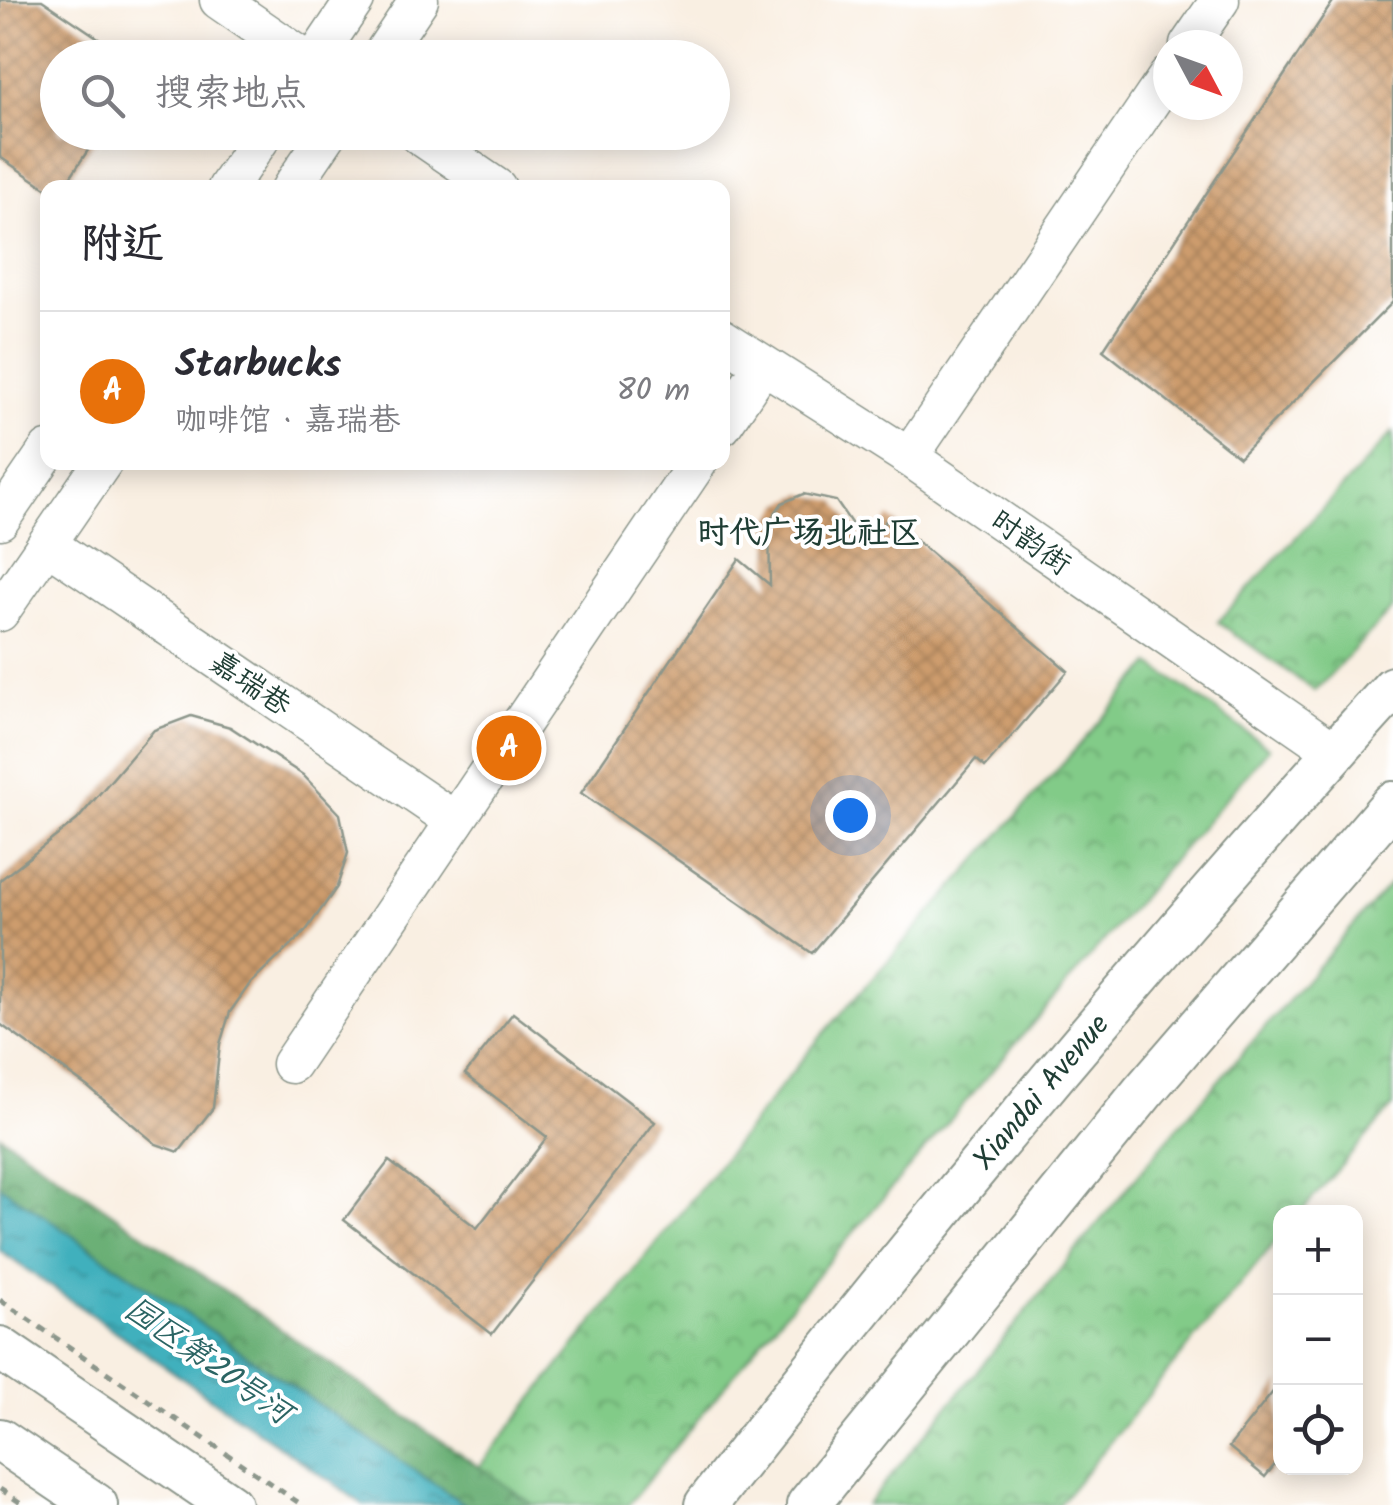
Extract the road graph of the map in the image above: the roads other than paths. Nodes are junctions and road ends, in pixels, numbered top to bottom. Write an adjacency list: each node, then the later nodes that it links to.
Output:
1 (219, 0): 6 (street)
2 (356, 0): 7 (street)
3 (419, 0): 8 (street)
4 (1220, 0): 5 (street)
5 (1199, 30)
6 (277, 40)
7 (328, 40)
8 (392, 40)
9 (1153, 98): 19 (street)
10 (253, 150): 13 (street)
11 (317, 150): 14 (street)
12 (441, 150): 15 (street)
13 (232, 180)
14 (296, 180)
15 (485, 180)
16 (730, 343): 17 (street, 时韵街)
17 (764, 365): 18 (street); 19 (street, 时韵街)
18 (730, 414)
19 (909, 458): 27 (street, 时韵街)
20 (40, 462): 23 (street)
21 (98, 470): 24 (street)
22 (693, 470): 29 (street)
23 (0, 520)
24 (47, 544): 25 (street); 29 (street, 嘉瑞巷)
25 (0, 612)
26 (1393, 688): 27 (main road, Xiandai Avenue)
27 (1335, 752): 35 (main road, Xiandai Avenue)
28 (1393, 803): 36 (main road)
29 (454, 821): 30 (street)
30 (291, 1064)
31 (0, 1348): 34 (main road)
32 (0, 1440): 33 (main road)
33 (96, 1505)
34 (230, 1505)
35 (706, 1505)
36 (808, 1505)

